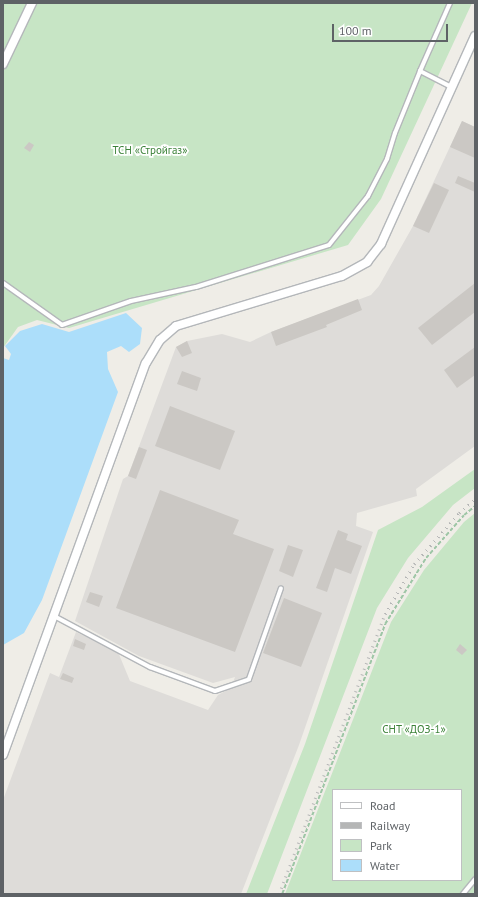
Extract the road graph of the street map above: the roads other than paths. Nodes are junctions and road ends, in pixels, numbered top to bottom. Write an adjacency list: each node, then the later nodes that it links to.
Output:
1 (32, 3): 4 (street)
2 (450, 3): 5 (lane)
3 (475, 36): 6 (street)
4 (3, 64)
5 (420, 72): 6 (lane); 7 (lane)
6 (451, 87): 9 (street)
7 (3, 283)
8 (281, 588): 9 (lane)
9 (54, 616): 10 (street)
10 (3, 755)
11 (475, 879): 12 (lane)
12 (463, 894)

